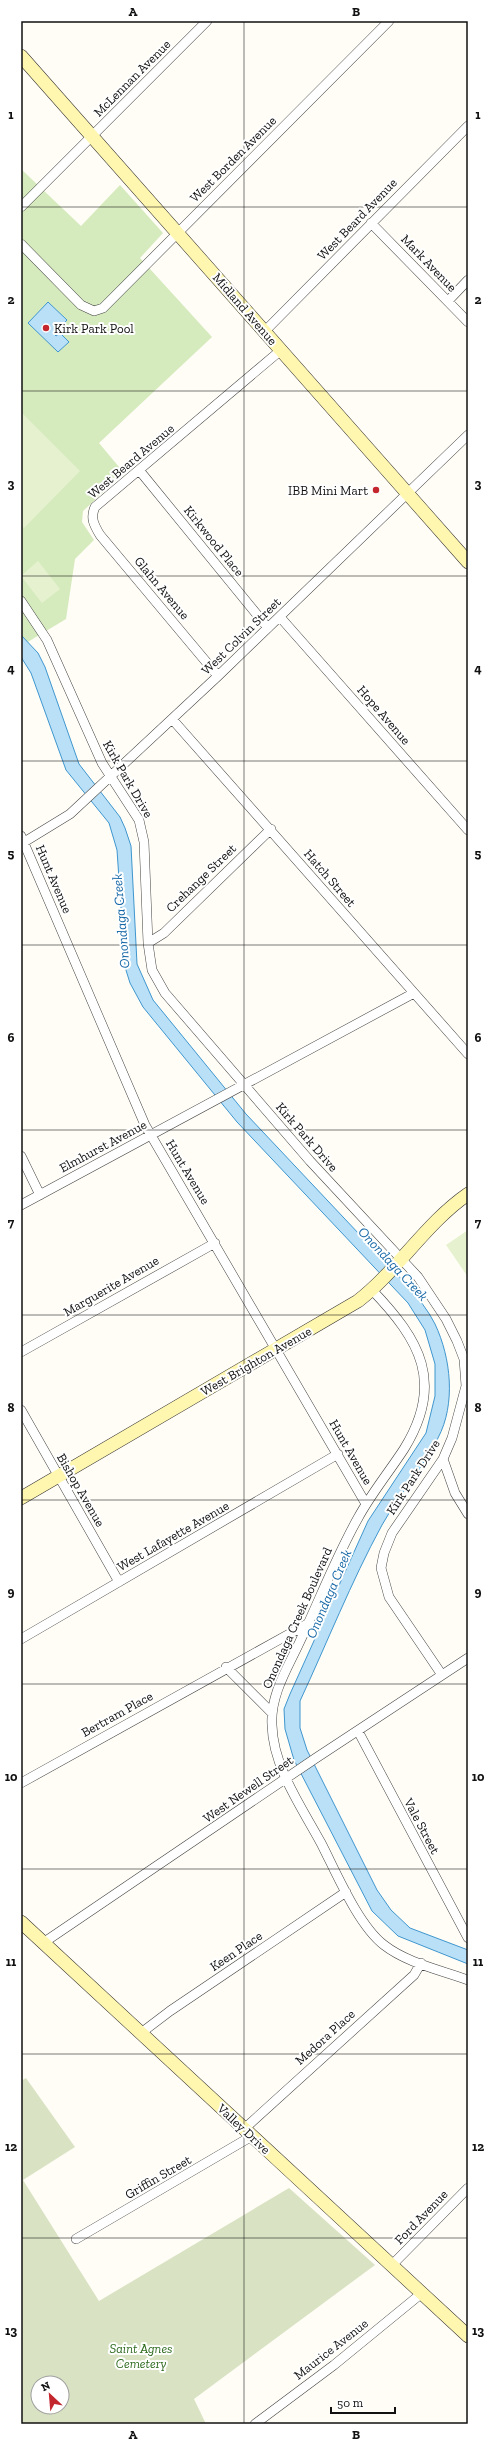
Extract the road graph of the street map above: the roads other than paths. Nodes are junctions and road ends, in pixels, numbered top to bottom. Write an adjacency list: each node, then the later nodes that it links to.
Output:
1 (207, 21): 5 (street, McLennan Avenue)
2 (389, 21): 8 (street, West Borden Avenue)
3 (21, 56): 5 (street, Midland Avenue)
4 (468, 126): 7 (street, West Beard Avenue)
5 (92, 136): 6 (street, McLennan Avenue); 8 (street, Midland Avenue)
6 (21, 207)
7 (371, 223): 11 (street, Mark Avenue); 13 (street, West Beard Avenue)
8 (179, 234): 9 (street, West Borden Avenue); 13 (street, Midland Avenue)
9 (21, 244)
10 (468, 280): 11 (street)
11 (448, 302): 12 (street, Mark Avenue)
12 (468, 322)
13 (265, 331): 14 (street, Midland Avenue)
14 (281, 350): 16 (street, West Beard Avenue); 17 (street, Midland Avenue)
15 (468, 435): 17 (street, West Colvin Street)
16 (139, 470): 18 (street, West Beard Avenue); 22 (street, Kirkwood Place)
17 (408, 493): 19 (street, Midland Avenue); 21 (street, West Colvin Street)
18 (92, 514): 23 (street, Glahn Avenue)
19 (468, 562)
20 (21, 601): 25 (street, Kirk Park Drive)
21 (280, 617): 22 (street, West Colvin Street); 27 (street, Hope Avenue)
22 (268, 628): 23 (street, West Colvin Street)
23 (218, 676): 24 (street, West Colvin Street)
24 (172, 719): 25 (street, West Colvin Street); 26 (street, Hatch Street)
25 (110, 776): 28 (street, West Colvin Street); 29 (street, Kirk Park Drive)
26 (271, 829): 29 (street, Crehange Street); 30 (street, Hatch Street)
27 (468, 830)
28 (22, 841): 33 (street, Hunt Avenue)
29 (148, 943): 32 (street, Kirk Park Drive)
30 (414, 993): 31 (street, Hatch Street); 32 (street)
31 (468, 1054)
32 (244, 1085): 33 (street, Elmhurst Avenue); 39 (street, Kirk Park Drive)
33 (151, 1134): 36 (street, Elmhurst Avenue); 38 (street, Hunt Avenue)
34 (21, 1156): 36 (street)
35 (468, 1194): 39 (street, West Brighton Avenue)
36 (40, 1195): 37 (street, Elmhurst Avenue)
37 (21, 1205)
38 (215, 1243): 41 (street, Hunt Avenue); 42 (street, Marguerite Avenue)
39 (399, 1262): 40 (street, West Brighton Avenue); 43 (street, Kirk Park Drive)
40 (376, 1286): 41 (street, West Brighton Avenue); 49 (street, Onondaga Creek Boulevard)
41 (276, 1349): 45 (street, Hunt Avenue); 47 (street, West Brighton Avenue)
42 (21, 1352)
43 (467, 1373): 46 (street, Kirk Park Drive)
44 (21, 1410): 47 (street, Bishop Avenue)
45 (338, 1454): 49 (street, Hunt Avenue); 51 (street, West Lafayette Avenue)
46 (443, 1459): 50 (street); 56 (street, Kirk Park Drive)
47 (58, 1476): 48 (street, West Brighton Avenue); 51 (street, Bishop Avenue)
48 (21, 1498)
49 (366, 1504): 52 (street, Onondaga Creek Boulevard)
50 (468, 1514)
51 (119, 1582): 53 (street, West Lafayette Avenue)
52 (309, 1623): 55 (street, Bertram Place); 57 (street, Onondaga Creek Boulevard)
53 (21, 1639)
54 (467, 1663): 56 (street, West Newell Street)
55 (226, 1667): 57 (street); 60 (street, Bertram Place)
56 (442, 1675): 58 (street, West Newell Street)
57 (272, 1713): 59 (street, Onondaga Creek Boulevard)
58 (358, 1731): 59 (street, West Newell Street); 63 (street, Vale Street)
59 (286, 1778): 61 (street, Onondaga Creek Boulevard); 64 (street, West Newell Street)
60 (21, 1783)
61 (346, 1892): 65 (street, Onondaga Creek Boulevard); 67 (street, Keen Place)
62 (21, 1922): 64 (street, Valley Drive)
63 (466, 1935)
64 (43, 1943): 67 (street, Valley Drive)
65 (421, 1963): 66 (street, Onondaga Creek Boulevard); 68 (street, Medora Place)
66 (468, 1980)
67 (141, 2033): 68 (street, Valley Drive)
68 (248, 2133): 70 (street, Griffin Street); 71 (street, Valley Drive)
69 (468, 2188): 71 (street, Ford Avenue)
70 (76, 2239)
71 (392, 2265): 72 (street, Valley Drive)
72 (422, 2293): 73 (street, Valley Drive); 74 (street, Maurice Avenue)
73 (468, 2336)
74 (255, 2424)

